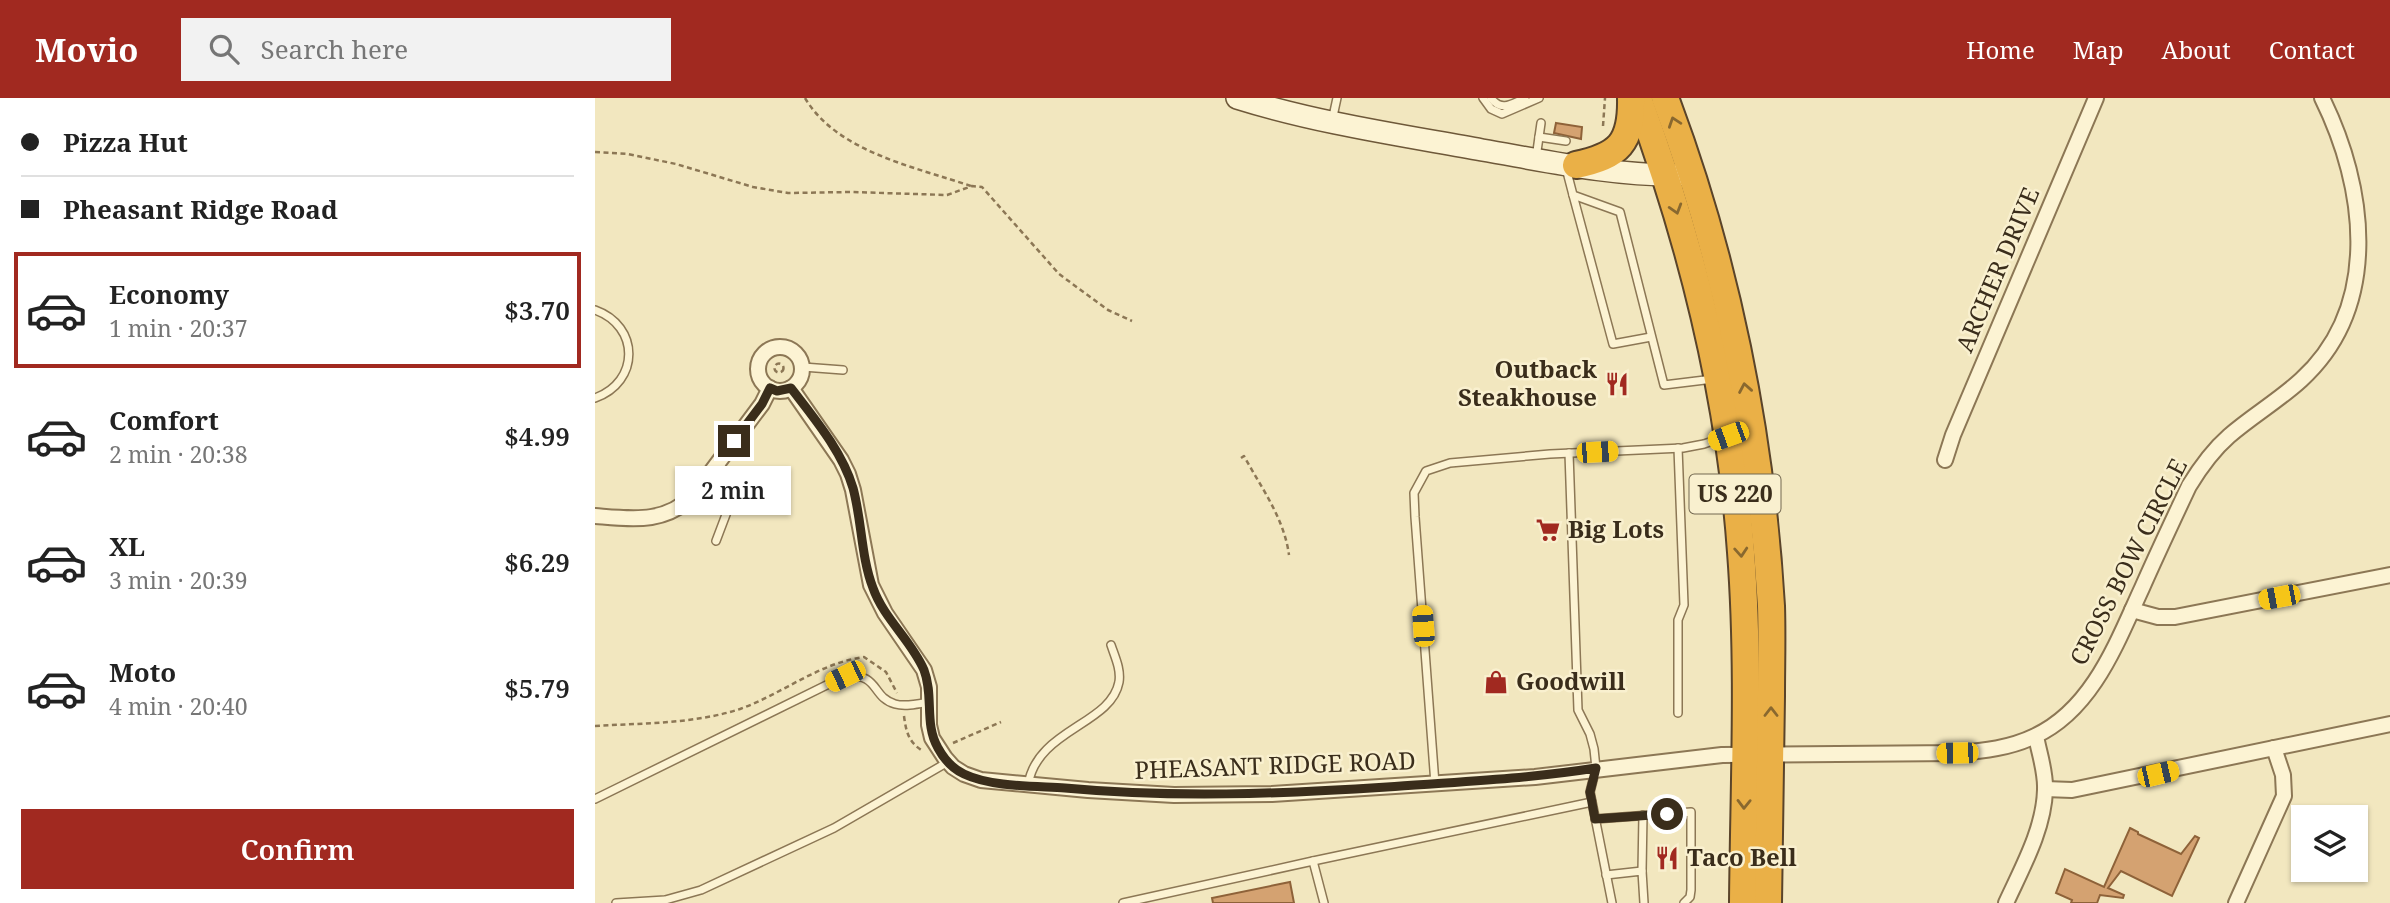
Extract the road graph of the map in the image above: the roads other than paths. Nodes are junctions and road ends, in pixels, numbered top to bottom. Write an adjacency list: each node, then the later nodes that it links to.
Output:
1 (1237, 98): 12 (street)
2 (1337, 98): 12 (lane)
3 (1483, 98): 6 (lane)
4 (1491, 98): 5 (lane)
5 (1525, 98)
6 (1539, 98)
7 (1631, 98): 15 (highway)
8 (1638, 98): 17 (highway, US 220)
9 (1665, 98): 17 (highway, US 220, one-way to 9)
10 (2096, 98): 31 (street, ARCHER DRIVE)
11 (2322, 98): 35 (street, CROSS BOW CIRCLE)
12 (1332, 122): 16 (street)
13 (1541, 123): 14 (lane)
14 (1539, 137): 15 (lane); 16 (lane)
15 (1569, 157): 16 (street); 17 (street); 18 (lane)
16 (1536, 159)
17 (1678, 174): 23 (highway, US 220, one-way to 23); 42 (highway, US 220, one-way to 17)
18 (1573, 195): 20 (lane); 20 (lane)
19 (595, 310): 26 (lane)
20 (1651, 337): 23 (lane)
21 (798, 368): 22 (lane); 24 (street); 25 (street)
22 (843, 370)
23 (1718, 379): 27 (highway, US 220)
24 (770, 388): 25 (street); 30 (street)
25 (791, 388): 37 (street)
26 (595, 398)
27 (1728, 436): 28 (lane); 42 (highway, US 220, one-way to 42)
28 (1678, 448): 29 (lane); 38 (lane)
29 (1569, 453): 44 (lane); 45 (lane)
30 (720, 460): 32 (street); 33 (lane)
31 (1945, 460)
32 (595, 516)
33 (716, 541)
34 (2390, 575): 35 (street)
35 (2131, 610): 40 (street, CROSS BOW CIRCLE)
36 (1111, 645): 46 (lane)
37 (930, 702): 43 (street); 48 (lane)
38 (1678, 713)
39 (2390, 724): 41 (street)
40 (2036, 736): 42 (street, CROSS BOW CIRCLE); 47 (street)
41 (2274, 748): 47 (street); 55 (street)
42 (1758, 756): 44 (street, PHEASANT RIDGE ROAD); 62 (highway, US 220, one-way to 62); 63 (highway, US 220)
43 (948, 762): 46 (street, PHEASANT RIDGE ROAD); 56 (lane)
44 (1596, 768): 45 (street, PHEASANT RIDGE ROAD); 49 (lane)
45 (1435, 784): 46 (street, PHEASANT RIDGE ROAD)
46 (1028, 785)
47 (2045, 789): 64 (street)
48 (595, 799)
49 (1592, 802): 51 (lane); 52 (lane)
50 (1643, 815): 51 (lane); 53 (lane); 61 (lane)
51 (1595, 819): 54 (lane)
52 (1313, 861): 57 (lane); 58 (lane)
53 (1642, 871): 54 (lane); 60 (lane)
54 (1606, 875): 59 (lane)
55 (2239, 897): 65 (street)
56 (616, 903)
57 (1123, 903)
58 (1324, 903)
59 (1612, 903)
60 (1644, 903)
61 (1684, 903)
62 (1742, 903)
63 (1768, 903)
64 (2006, 903)
65 (2252, 903)

